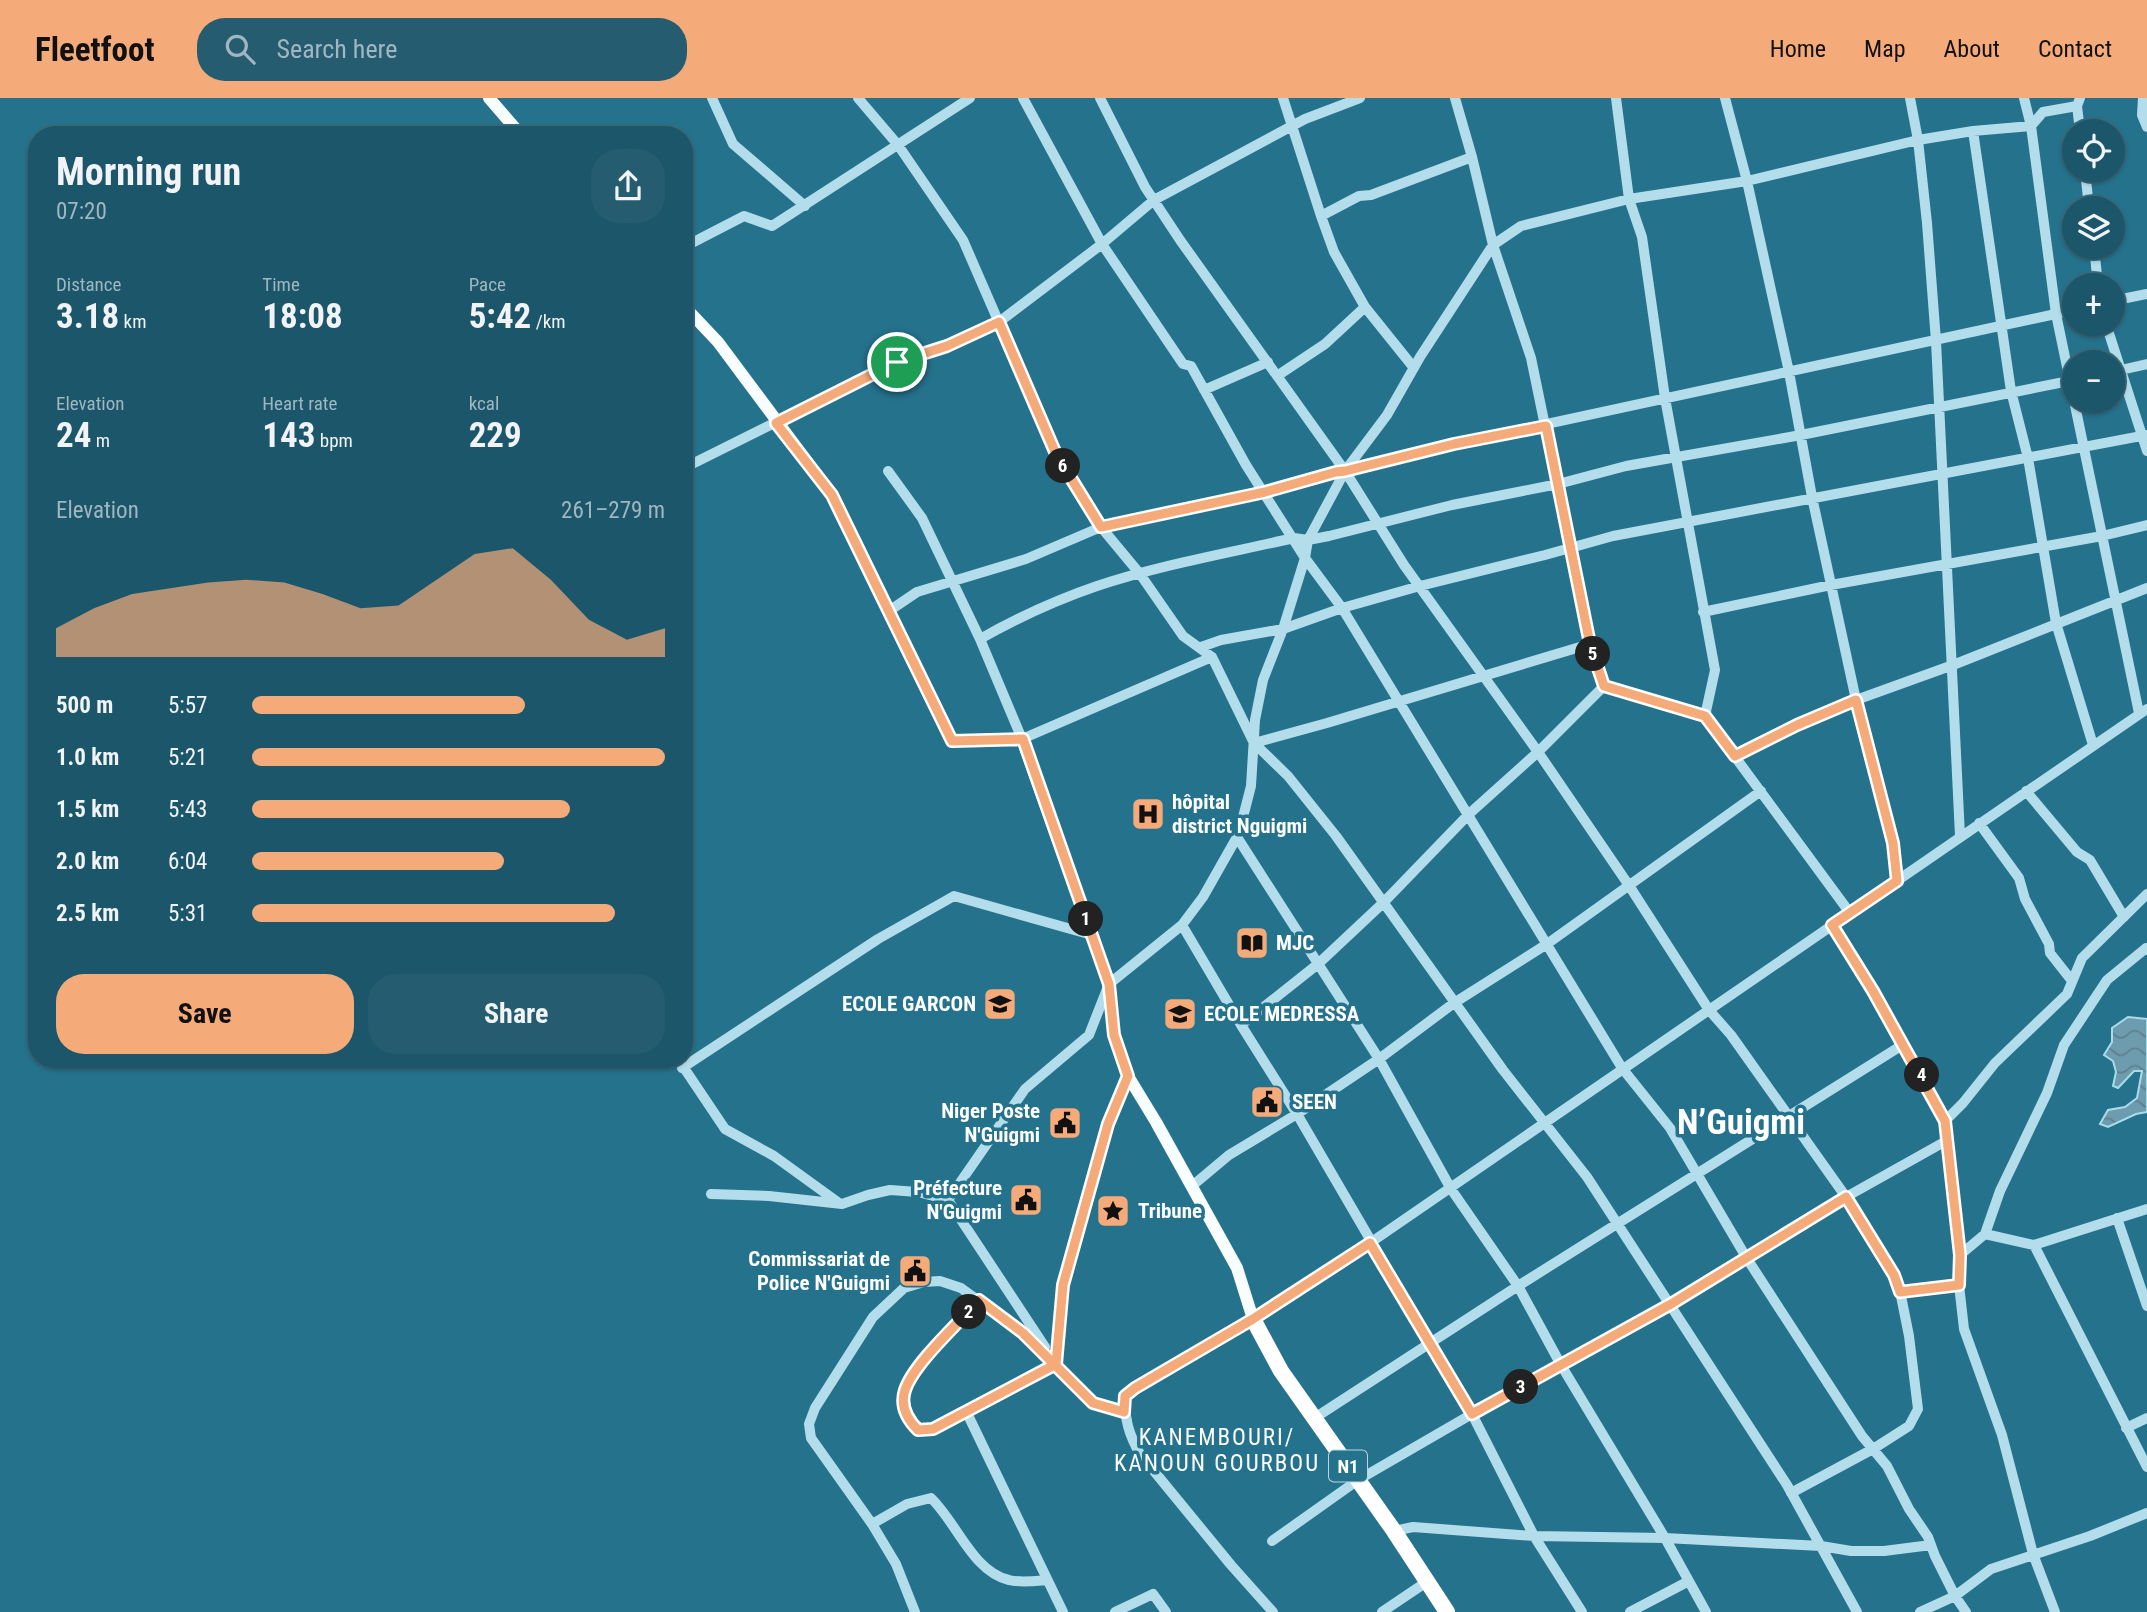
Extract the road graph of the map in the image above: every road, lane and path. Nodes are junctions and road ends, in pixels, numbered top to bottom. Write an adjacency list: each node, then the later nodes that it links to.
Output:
1 (489, 98): 16 (main road)
2 (712, 98): 27 (street)
3 (858, 98): 22 (street)
4 (970, 98): 22 (street)
5 (1023, 98): 30 (street)
6 (1100, 98): 26 (street)
7 (1283, 98): 17 (street)
8 (1360, 98): 17 (street)
9 (1455, 98): 23 (street)
10 (1616, 98): 25 (street)
11 (1725, 98): 24 (street)
12 (1910, 98): 21 (street)
13 (2024, 98): 18 (street)
14 (2143, 98): 19 (street)
15 (2078, 102): 18 (street)
16 (513, 126)
17 (1293, 126): 26 (street); 28 (street)
18 (2031, 126): 20 (street); 36 (street)
19 (2147, 127)
20 (1973, 131): 21 (street); 39 (street)
21 (1917, 141): 24 (street); 40 (street)
22 (898, 145): 27 (street); 38 (street)
23 (1472, 157): 28 (street); 31 (street)
24 (1747, 181): 25 (street); 46 (street)
25 (1629, 199): 31 (street); 52 (street)
26 (1154, 200): 30 (street); 42 (street)
27 (805, 205): 29 (street)
28 (1321, 216): 34 (street)
29 (693, 242)
30 (1102, 244): 38 (street); 49 (street)
31 (1493, 245): 44 (street); 56 (street)
32 (2147, 294): 33 (street)
33 (2125, 298)
34 (1366, 307): 44 (street); 47 (street)
35 (2062, 313): 36 (street)
36 (2056, 314): 39 (street); 41 (street)
37 (693, 316): 55 (main road)
38 (999, 322): 55 (street); 73 (street)
39 (2001, 327): 40 (street); 50 (street)
40 (1936, 341): 46 (street); 53 (street)
41 (2065, 350)
42 (1268, 362): 47 (street); 49 (street)
43 (2147, 364): 45 (street)
44 (1414, 368): 65 (street)
45 (2125, 369)
46 (1789, 372): 52 (street); 57 (street)
47 (1277, 376): 65 (street)
48 (2062, 382): 50 (street)
49 (1204, 390): 68 (street)
50 (2011, 391): 53 (street); 62 (street)
51 (2125, 392): 58 (street)
52 (1665, 398): 56 (street); 61 (street)
53 (1940, 406): 57 (street); 66 (street)
54 (2077, 413): 59 (street)
55 (776, 423): 63 (street); 88 (main road)
56 (1546, 426): 65 (street); 67 (street)
57 (1801, 435): 61 (street); 69 (street)
58 (2144, 435): 59 (street); 60 (street)
59 (2082, 448): 62 (street); 74 (street)
60 (2147, 452)
61 (1675, 457): 67 (street); 70 (street)
62 (2028, 458): 66 (street); 77 (street)
63 (693, 464)
64 (888, 471): 82 (street)
65 (1345, 471): 68 (street); 71 (street); 76 (street)
66 (1942, 472): 69 (street); 80 (street)
67 (1558, 484): 71 (street); 78 (street)
68 (1265, 492): 73 (street); 75 (street)
69 (1812, 497): 70 (street); 83 (street)
70 (1686, 522): 78 (street); 89 (street)
71 (1377, 524): 76 (street); 84 (street)
72 (2147, 525): 74 (street)
73 (1101, 527): 81 (street); 82 (street)
74 (2102, 536): 77 (street); 86 (street)
75 (1294, 538): 76 (street); 79 (street); 81 (street)
76 (1308, 540): 79 (street)
77 (2044, 546): 80 (street); 90 (street)
78 (1571, 547): 84 (street); 93 (street)
79 (1305, 558): 87 (street); 91 (street)
80 (1945, 564): 83 (street); 96 (street)
81 (1140, 574): 92 (street); 94 (street)
82 (951, 582): 88 (street); 92 (street)
83 (1831, 585): 89 (street); 99 (street)
84 (1420, 586): 87 (street); 97 (street)
85 (2147, 588): 86 (street)
86 (2115, 601): 90 (street); 101 (street)
87 (1342, 608): 91 (street); 100 (street)
88 (889, 611): 103 (main road)
89 (1703, 612): 102 (street)
90 (2056, 624): 96 (street); 105 (street)
91 (1283, 629): 94 (street); 104 (street)
92 (980, 639): 103 (street)
93 (1590, 644): 97 (street); 98 (street)
94 (1201, 647): 95 (street)
95 (1212, 657): 103 (street); 104 (street)
96 (1953, 665): 99 (street); 112 (street)
97 (1483, 675): 100 (street); 106 (street)
98 (1604, 686): 102 (street); 106 (street)
99 (1856, 700): 107 (street); 114 (street)
100 (1398, 701): 104 (street); 110 (street)
101 (2143, 711): 105 (street)
102 (1705, 716): 107 (street)
103 (1023, 739): 122 (main road, N1)
104 (1254, 743): 113 (street); 117 (street)
105 (2093, 745): 109 (street)
106 (1538, 752): 110 (street); 115 (street)
107 (1735, 756): 108 (street)
108 (1761, 791): 115 (street); 118 (street)
109 (2026, 791): 111 (street); 119 (street)
110 (1469, 814): 117 (street); 123 (street)
111 (1979, 823): 112 (street); 126 (street)
112 (1960, 836): 114 (street)
113 (1237, 837): 120 (street); 125 (street)
114 (1897, 881): 118 (street)
115 (1630, 887): 123 (street); 129 (street)
116 (2147, 894): 119 (street)
117 (1382, 903): 125 (street); 128 (street)
118 (1850, 913): 121 (street)
119 (2124, 917): 126 (street)
120 (1182, 925): 127 (street); 130 (street)
121 (1832, 925): 129 (street); 131 (street)
122 (1092, 935): 127 (main road, N1); 132 (street)
123 (1547, 944): 128 (street); 135 (street)
124 (2147, 950): 152 (street)
125 (1318, 964): 130 (street); 133 (street)
126 (2072, 981): 139 (street)
127 (1109, 984): 136 (main road, N1); 147 (street)
128 (1454, 1003): 133 (street); 140 (street)
129 (1709, 1010): 135 (street); 138 (street)
130 (1241, 1025): 137 (street)
131 (1904, 1044): 138 (street); 139 (street)
132 (693, 1055)
133 (1379, 1059): 137 (street); 144 (street)
134 (683, 1068): 148 (street)
135 (1622, 1068): 140 (street); 142 (street)
136 (1128, 1076): 143 (main road, N1); 165 (street)
137 (1297, 1114): 143 (street); 153 (street)
138 (1789, 1116): 142 (street); 146 (street)
139 (1945, 1121): 141 (street)
140 (1547, 1124): 144 (street); 151 (street)
141 (1947, 1140): 146 (street); 155 (street)
142 (1697, 1175): 151 (street); 156 (street)
143 (1192, 1186): 163 (main road, N1)
144 (1451, 1189): 153 (street); 158 (street)
145 (711, 1194): 148 (street)
146 (1846, 1197): 156 (street); 159 (street)
147 (948, 1200): 148 (street); 165 (street)
148 (842, 1204)
149 (2147, 1209): 150 (street)
150 (2117, 1218): 154 (street); 162 (street)
151 (1617, 1224): 158 (street); 161 (street)
152 (1985, 1234): 154 (street); 155 (street)
153 (1370, 1243): 163 (street); 164 (street)
154 (2034, 1245): 172 (street)
155 (1960, 1255): 157 (street)
156 (1746, 1257): 161 (street); 173 (street)
157 (1959, 1285): 159 (street); 185 (street)
158 (1518, 1286): 164 (street); 166 (street)
159 (1900, 1292): 173 (street)
160 (979, 1300): 165 (street); 167 (street); 178 (street)
161 (1671, 1304): 166 (street); 176 (street)
162 (2147, 1306)
163 (1253, 1319): 168 (street); 171 (highway, N1)
164 (1430, 1343): 169 (street); 171 (street)
165 (1056, 1364): 167 (street); 168 (street)
166 (1561, 1364): 169 (street); 181 (street)
167 (966, 1411): 186 (street)
168 (1124, 1412): 194 (street)
169 (1472, 1414): 175 (street); 180 (street)
170 (2147, 1418): 172 (street)
171 (1312, 1419): 175 (highway, N1)
172 (2126, 1428): 174 (street)
173 (1873, 1449): 176 (street); 183 (street)
174 (2147, 1468)
175 (1358, 1480): 179 (highway, N1); 182 (street)
176 (1791, 1493): 184 (street)
177 (2147, 1513): 185 (street)
178 (872, 1524): 186 (street); 190 (street)
179 (1394, 1531): 180 (street); 187 (highway, N1)
180 (1534, 1536): 181 (street); 197 (street)
181 (1665, 1538): 184 (street); 188 (street)
182 (1272, 1541)
183 (1931, 1545): 184 (street); 189 (street)
184 (1821, 1546): 200 (street)
185 (2033, 1554): 189 (street); 203 (street)
186 (1047, 1580): 191 (street)
187 (1428, 1581): 195 (street); 196 (highway, N1)
188 (1689, 1581): 198 (street); 199 (street)
189 (1955, 1596): 201 (street); 202 (street)
190 (915, 1612)
191 (1063, 1612)
192 (1115, 1612): 193 (street)
193 (1166, 1612)
194 (1273, 1612)
195 (1382, 1612)
196 (1447, 1612)
197 (1582, 1612)
198 (1630, 1612)
199 (1706, 1612)
200 (1857, 1612)
201 (1920, 1612)
202 (1966, 1612)
203 (2055, 1612)

